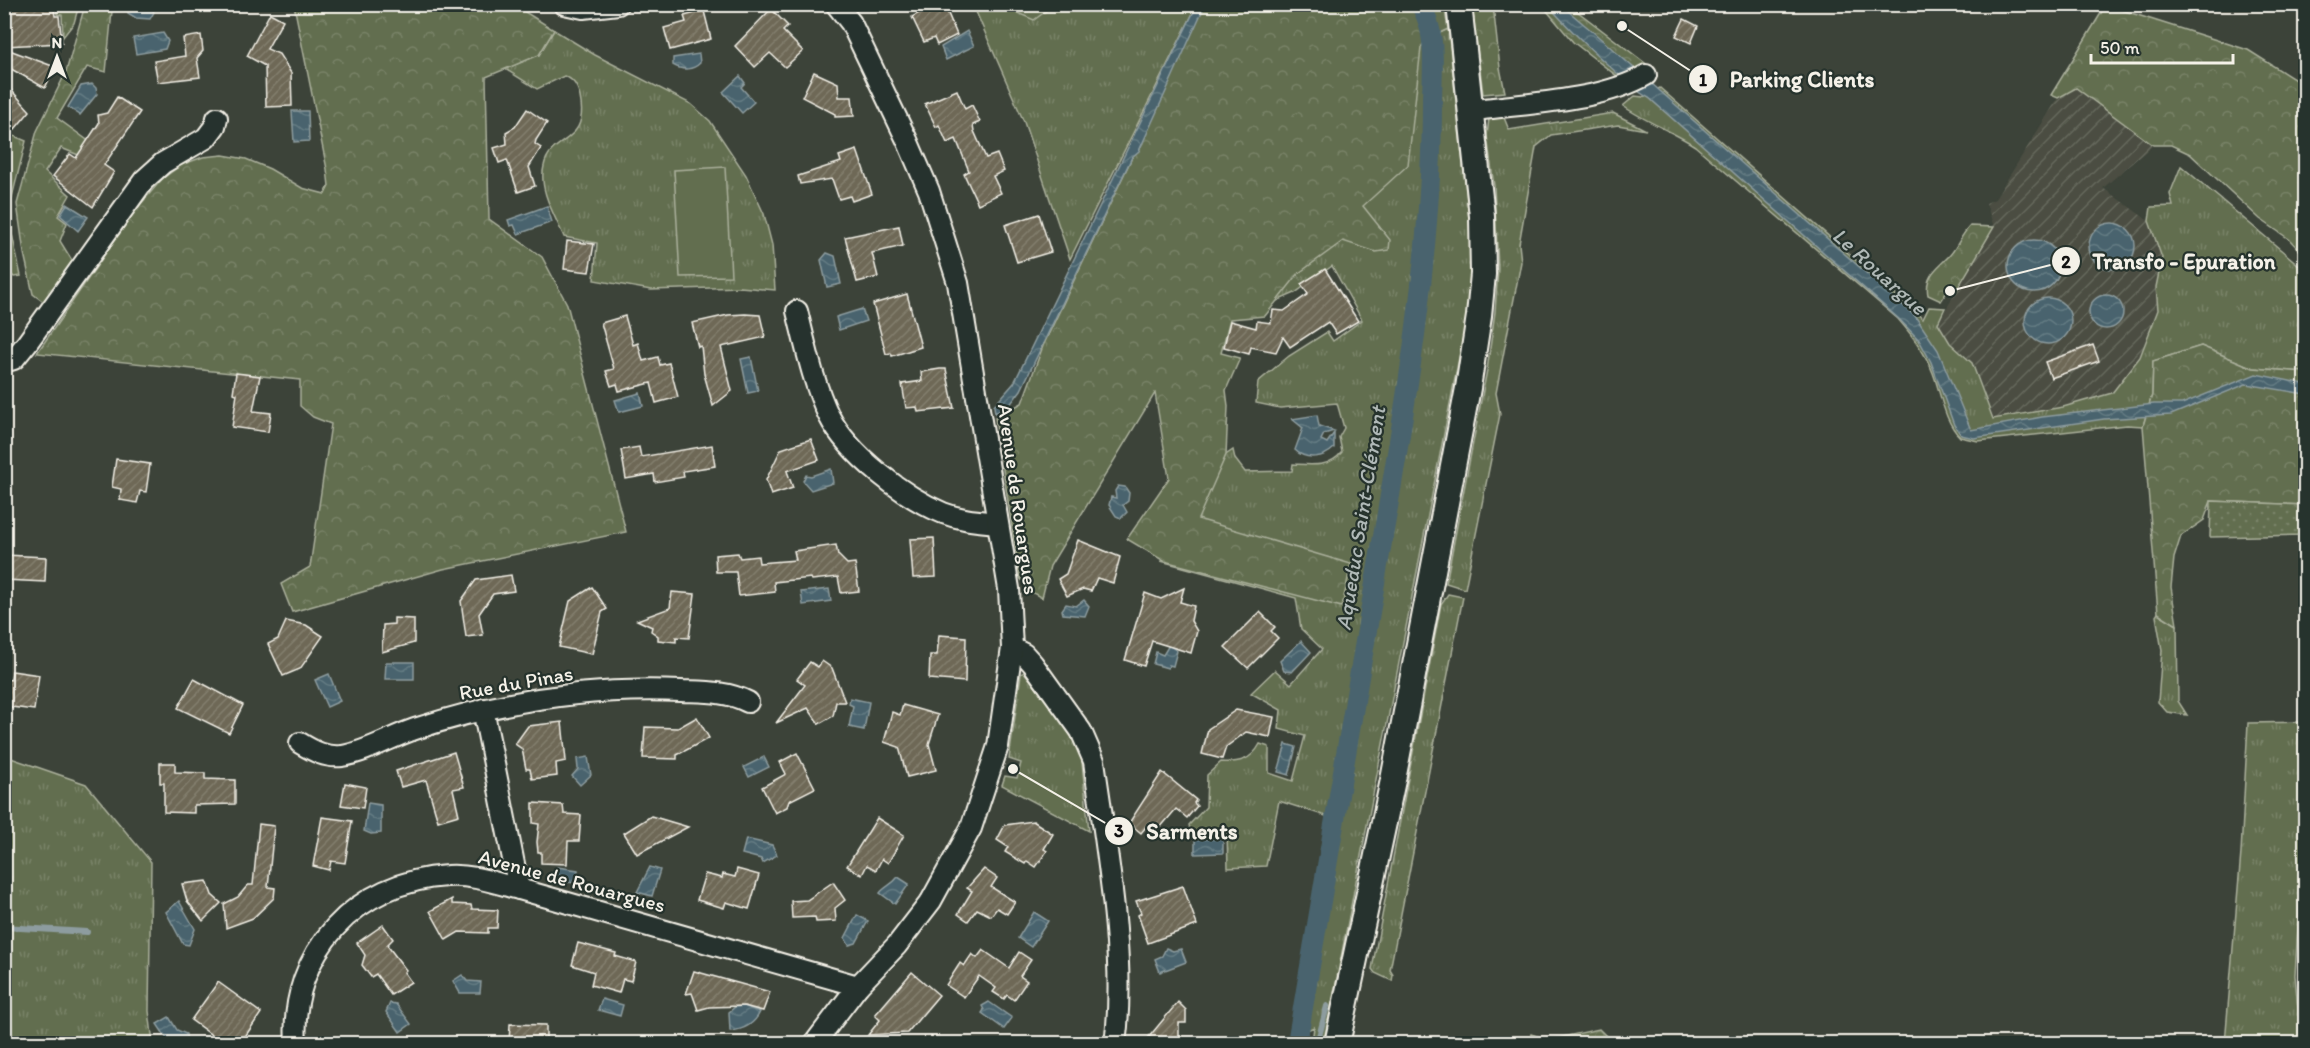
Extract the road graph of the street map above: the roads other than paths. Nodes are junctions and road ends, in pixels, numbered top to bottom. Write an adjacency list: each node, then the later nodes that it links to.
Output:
1 (564, 4): 2 (street)
2 (618, 4)
3 (836, 4): 10 (street, Avenue de Rouargues)
4 (1459, 4): 6 (street)
5 (1646, 75): 6 (street)
6 (1469, 111): 17 (street)
7 (217, 118): 9 (street)
8 (796, 311): 10 (street)
9 (4, 362)
10 (997, 523): 11 (street, Avenue de Rouargues)
11 (1012, 648): 16 (street, Avenue de Rouargues); 20 (street)
12 (748, 702): 13 (street, Rue du Pinas)
13 (483, 710): 14 (street, Rue du Pinas); 15 (street)
14 (300, 743)
15 (519, 889): 16 (street, Avenue de Rouargues); 18 (street, Avenue de Rouargues)
16 (858, 986): 19 (street, Avenue de Rouargues)
17 (1339, 1038)
18 (296, 1044)
19 (814, 1044)
20 (1115, 1044)

